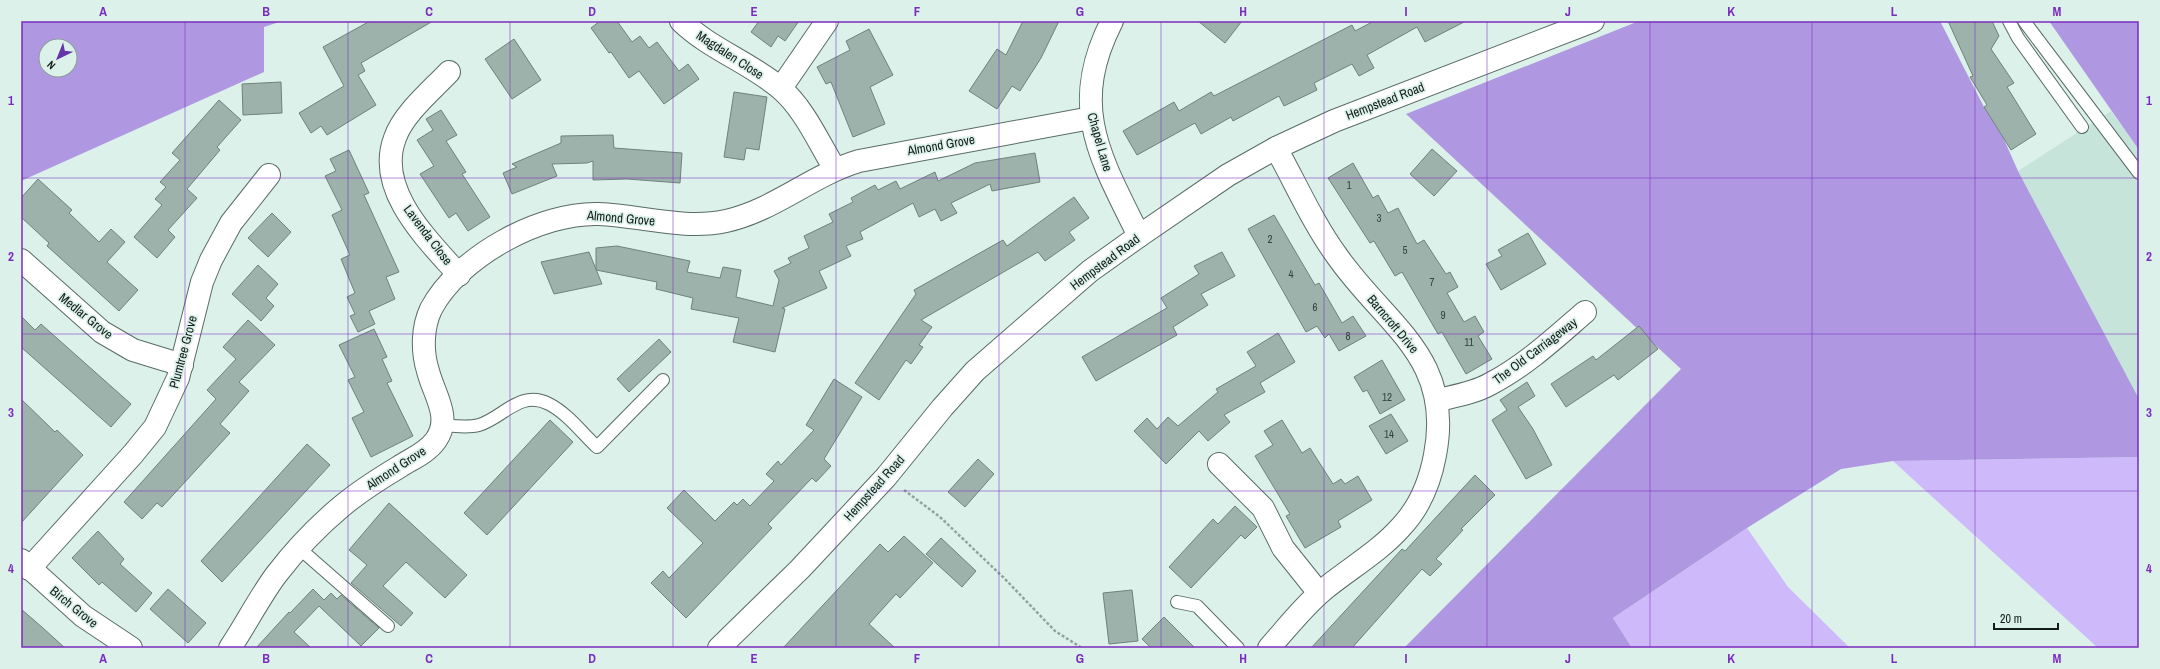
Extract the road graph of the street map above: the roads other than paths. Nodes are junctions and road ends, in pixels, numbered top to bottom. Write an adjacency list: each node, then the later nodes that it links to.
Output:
1 (681, 21): 8 (street, Magdalen Close)
2 (828, 21): 8 (street)
3 (1112, 21): 9 (street, Chapel Lane)
4 (1593, 21): 11 (street, Hempstead Road)
5 (2009, 21): 10 (lane)
6 (2024, 21): 13 (lane)
7 (449, 72): 17 (street, Lavenda Close)
8 (781, 88): 12 (street, Magdalen Close)
9 (1091, 118): 12 (street, Almond Grove); 15 (street, Chapel Lane)
10 (2082, 127)
11 (1276, 148): 15 (street, Hempstead Road); 21 (street, Barncroft Drive)
12 (835, 169): 17 (street, Almond Grove)
13 (2139, 173)
14 (268, 176): 19 (street, Plumtree Grove)
15 (1139, 236): 31 (street, Hempstead Road)
16 (21, 260): 19 (street, Medlar Grove)
17 (459, 275): 22 (street, Almond Grove)
18 (1585, 312): 21 (street, The Old Carriageway)
19 (182, 366): 25 (street, Plumtree Grove)
20 (663, 380): 22 (lane)
21 (1438, 400): 26 (street, Barncroft Drive)
22 (442, 425): 24 (street, Almond Grove)
23 (1219, 464): 26 (street)
24 (299, 548): 28 (lane); 30 (street, Almond Grove)
25 (25, 564): 29 (street, Birch Grove)
26 (1320, 593): 33 (street, Barncroft Drive)
27 (1177, 602): 32 (lane)
28 (388, 626)
29 (131, 648)
30 (230, 648)
31 (719, 648)
32 (1238, 648)
33 (1269, 648)

